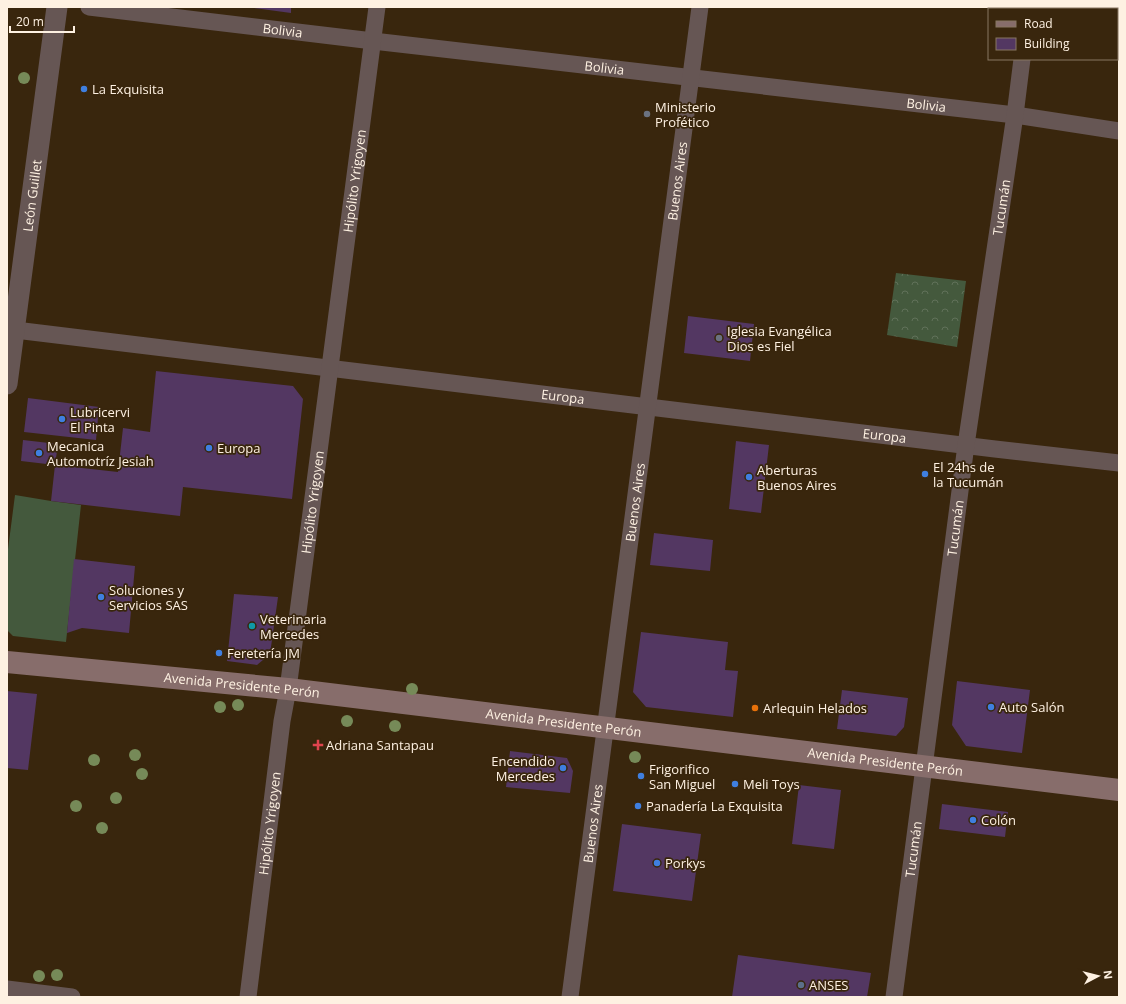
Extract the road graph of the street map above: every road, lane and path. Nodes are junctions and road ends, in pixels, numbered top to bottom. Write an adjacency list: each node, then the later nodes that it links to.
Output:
1 (57, 7): 10 (street, León Guillet)
2 (89, 7): 5 (street, Bolivia)
3 (377, 7): 5 (street, Hipólito Yrigoyen)
4 (700, 7): 7 (street, Buenos Aires)
5 (373, 41): 7 (street, Bolivia); 11 (street, Hipólito Yrigoyen)
6 (1022, 60): 8 (street, Tucumán)
7 (690, 78): 8 (street, Bolivia); 13 (street, Buenos Aires)
8 (1015, 115): 9 (street, Bolivia); 14 (street, Tucumán)
9 (1119, 131)
10 (10, 329): 11 (street, Europa); 12 (street, León Guillet)
11 (330, 368): 13 (street, Europa); 17 (street, Hipólito Yrigoyen)
12 (7, 384)
13 (647, 406): 14 (street, Europa); 18 (street, Buenos Aires)
14 (966, 445): 15 (street, Europa); 19 (street, Tucumán)
15 (1119, 463)
16 (7, 662): 17 (main road, Avenida Presidente Perón)
17 (288, 689): 18 (main road, Avenida Presidente Perón); 23 (street, Hipólito Yrigoyen)
18 (605, 728): 19 (main road, Avenida Presidente Perón); 24 (street, Buenos Aires)
19 (923, 766): 20 (main road, Avenida Presidente Perón); 25 (street, Tucumán)
20 (1119, 790)
21 (7, 989): 22 (street)
22 (72, 997)
23 (248, 997)
24 (570, 997)
25 (894, 997)

